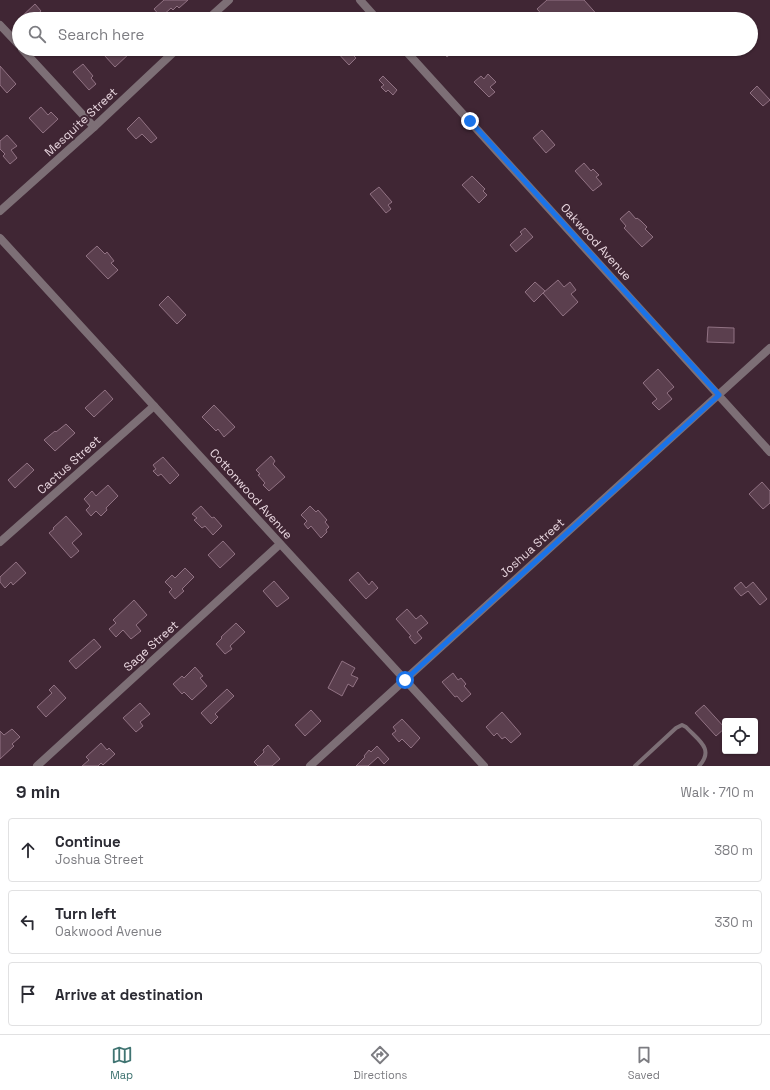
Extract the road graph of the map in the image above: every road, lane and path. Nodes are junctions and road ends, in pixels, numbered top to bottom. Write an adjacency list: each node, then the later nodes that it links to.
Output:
1 (229, 0): 3 (street)
2 (360, 0): 4 (street)
3 (216, 12)
4 (371, 12)
5 (0, 24): 6 (street)
6 (12, 37)
7 (28, 56): 10 (street)
8 (170, 56): 10 (street, Mesquite Street)
9 (410, 56): 14 (street, Oakwood Avenue)
10 (94, 127): 11 (street, Mesquite Street)
11 (0, 211)
12 (0, 238): 15 (street, Cottonwood Avenue)
13 (770, 348): 14 (street, Joshua Street)
14 (719, 395): 16 (street, Oakwood Avenue); 19 (street, Joshua Street)
15 (154, 406): 17 (street, Cactus Street); 18 (street, Cottonwood Avenue)
16 (770, 452)
17 (0, 542)
18 (280, 544): 19 (street, Cottonwood Avenue); 20 (street, Sage Street)
19 (405, 680): 21 (street, Joshua Street); 22 (street, Cottonwood Avenue)
20 (37, 766)
21 (310, 766)
22 (484, 766)
23 (635, 766): 24 (lane)
24 (700, 766)

